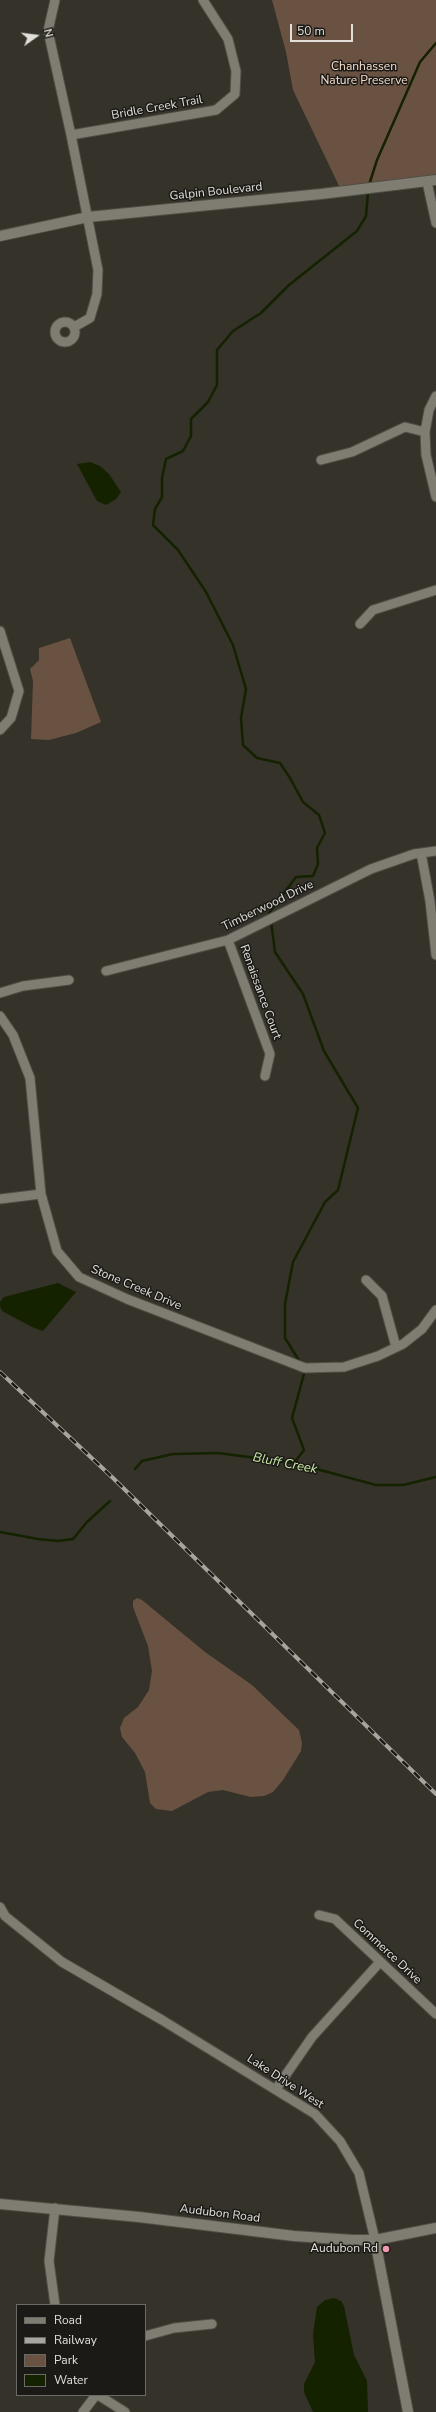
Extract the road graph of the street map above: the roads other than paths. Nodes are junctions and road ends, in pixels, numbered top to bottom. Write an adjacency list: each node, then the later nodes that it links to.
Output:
1 (55, 0): 3 (street)
2 (203, 0): 3 (street, Bridle Creek Trail)
3 (71, 135): 5 (street)
4 (432, 181): 5 (street, Galpin Boulevard); 6 (street)
5 (88, 217): 7 (street, Galpin Boulevard); 8 (street)
6 (436, 223)
7 (0, 236)
8 (74, 327)
9 (436, 396): 10 (street)
10 (425, 432): 11 (street); 12 (street)
11 (321, 460)
12 (436, 497)
13 (436, 590): 14 (street)
14 (360, 624)
15 (0, 631): 16 (street)
16 (0, 730)
17 (436, 851): 18 (street, Timberwood Drive)
18 (421, 853): 19 (street, Timberwood Drive); 20 (street)
19 (228, 940): 21 (street, Timberwood Drive); 25 (street, Renaissance Court)
20 (436, 955)
21 (106, 971)
22 (69, 980): 23 (street)
23 (0, 993)
24 (0, 1016): 26 (street, Stone Creek Drive)
25 (265, 1076)
26 (41, 1194): 27 (street); 30 (street, Stone Creek Drive)
27 (0, 1199)
28 (366, 1280): 30 (street)
29 (436, 1310): 30 (street, Stone Creek Drive)
30 (396, 1347)
31 (0, 1907): 35 (street, Lake Drive West)
32 (318, 1915): 33 (street, Commerce Drive)
33 (380, 1962): 34 (street, Commerce Drive); 35 (street)
34 (436, 2014)
35 (276, 2089): 39 (street, Lake Drive West)
36 (0, 2204): 37 (street, Audubon Road)
37 (56, 2208): 39 (street, Audubon Road); 40 (street)
38 (436, 2228): 39 (street, Audubon Road)
39 (375, 2240): 47 (street, Lake Drive West)
40 (55, 2304)
41 (212, 2324): 42 (street)
42 (146, 2336)
43 (96, 2396): 45 (street)
44 (99, 2396): 46 (street)
45 (83, 2412)
46 (124, 2412)
47 (408, 2412)

